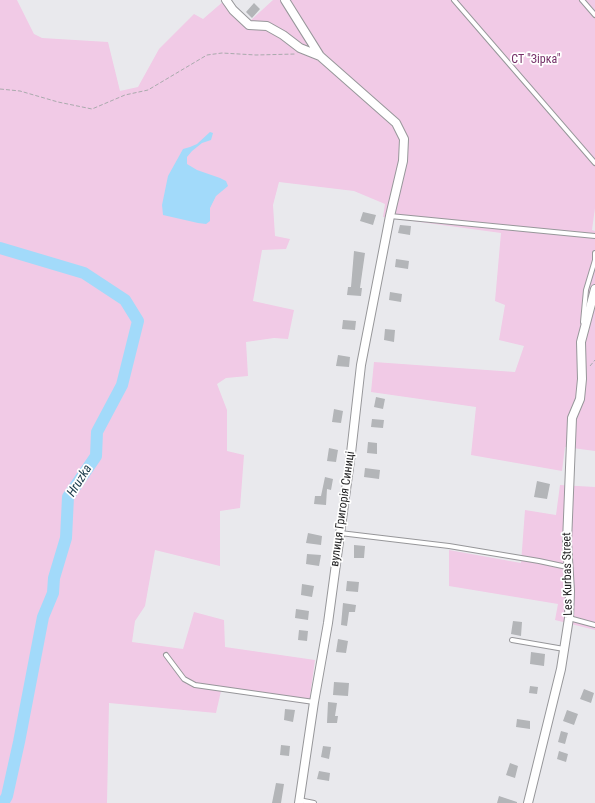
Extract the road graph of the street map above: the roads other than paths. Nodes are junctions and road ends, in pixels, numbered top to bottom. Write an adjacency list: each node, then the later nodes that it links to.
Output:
1 (226, 0): 6 (street)
2 (285, 0): 6 (street)
3 (454, 0): 7 (lane)
4 (582, 0): 5 (lane)
5 (595, 15)
6 (320, 56): 8 (street, вулиця Григорія Синиці)
7 (595, 163)
8 (390, 216): 9 (lane); 13 (street, вулиця Григорія Синиці)
9 (595, 236)
10 (595, 253): 12 (lane)
11 (595, 289): 12 (street, Les Kurbas Street)
12 (581, 342): 14 (street, Les Kurbas Street)
13 (340, 533): 14 (lane); 20 (street, вулиця Григорія Синиці)
14 (567, 567): 15 (street, Les Kurbas Street)
15 (569, 618): 16 (lane); 18 (street, Les Kurbas Street)
16 (595, 625)
17 (512, 640): 18 (lane)
18 (564, 649): 23 (street, Les Kurbas Street)
19 (166, 655): 20 (lane)
20 (314, 702): 21 (street, вулиця Григорія Синиці)
21 (299, 802): 22 (lane)
22 (314, 803)
23 (528, 803)

